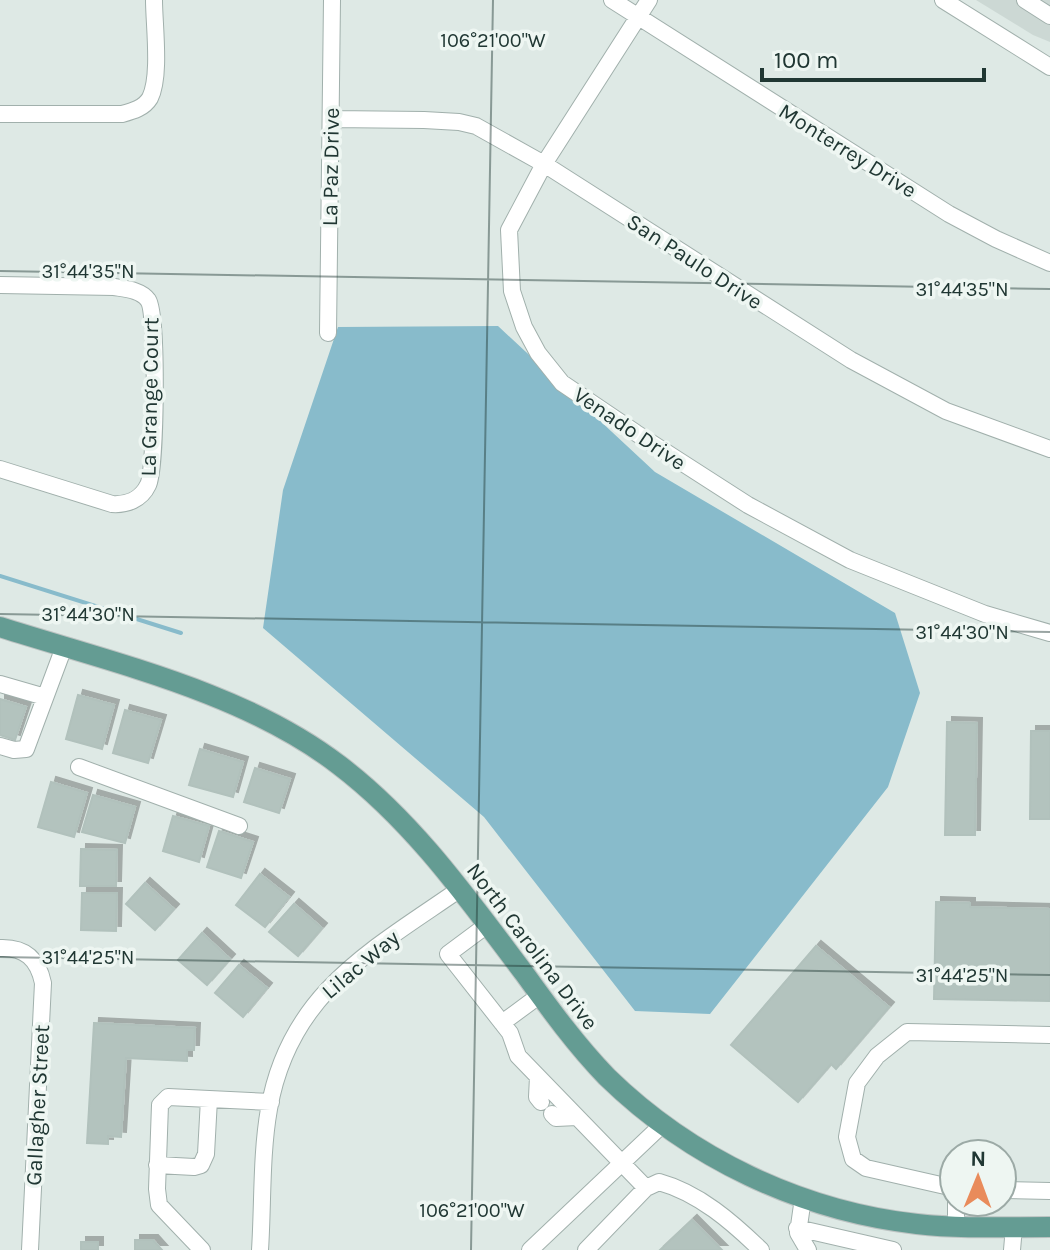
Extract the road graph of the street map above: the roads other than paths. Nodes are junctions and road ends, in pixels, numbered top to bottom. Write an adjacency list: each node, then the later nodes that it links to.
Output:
1 (154, 0): 10 (street)
2 (332, 0): 11 (street, La Paz Drive)
3 (612, 0): 8 (street, Monterrey Drive)
4 (649, 0): 8 (street, Venado Drive)
5 (943, 0): 9 (street)
6 (1025, 0): 7 (street)
7 (1050, 16)
8 (638, 17): 12 (street, Venado Drive); 13 (street, Monterrey Drive)
9 (1050, 67)
10 (0, 114)
11 (331, 119): 12 (street, San Paulo Drive); 15 (street, La Paz Drive)
12 (544, 164): 16 (street, San Paulo Drive); 19 (street, Venado Drive)
13 (1050, 263)
14 (0, 285): 17 (street, La Grange Court)
15 (328, 333)
16 (1050, 449)
17 (0, 469)
18 (0, 627): 20 (main road, North Carolina Drive)
19 (1050, 633)
20 (64, 647): 22 (street); 26 (main road, North Carolina Drive)
21 (0, 684): 22 (street)
22 (45, 697): 23 (street)
23 (0, 746)
24 (79, 767): 25 (street)
25 (239, 826)
26 (460, 889): 27 (main road, North Carolina Drive); 34 (street, Lilac Way)
27 (487, 925): 29 (main road, North Carolina Drive); 30 (street)
28 (0, 948): 50 (street, Gallagher Street)
29 (540, 995): 30 (street); 36 (main road, North Carolina Drive)
30 (502, 1023): 32 (street)
31 (1050, 1035): 39 (street)
32 (538, 1077): 35 (street); 35 (street)
33 (209, 1099): 34 (street); 38 (street); 38 (street)
34 (271, 1102): 52 (street, Lilac Way)
35 (577, 1117): 37 (street)
36 (663, 1124): 37 (street); 43 (main road, North Carolina Drive)
37 (620, 1162): 40 (street); 49 (street)
38 (157, 1165): 51 (street)
39 (938, 1184)
40 (646, 1188): 53 (street); 54 (street)
41 (1018, 1190): 42 (street)
42 (1050, 1191)
43 (803, 1198): 45 (main road, North Carolina Drive); 48 (street)
44 (956, 1218): 45 (street)
45 (956, 1227): 46 (main road, North Carolina Drive)
46 (1014, 1227): 47 (main road, North Carolina Drive); 57 (street)
47 (1050, 1227)
48 (797, 1228): 55 (street); 56 (street)
49 (535, 1248)
50 (30, 1250)
51 (202, 1250)
52 (260, 1250)
53 (586, 1250)
54 (761, 1250)
55 (808, 1250)
56 (893, 1250)
57 (1012, 1250)

